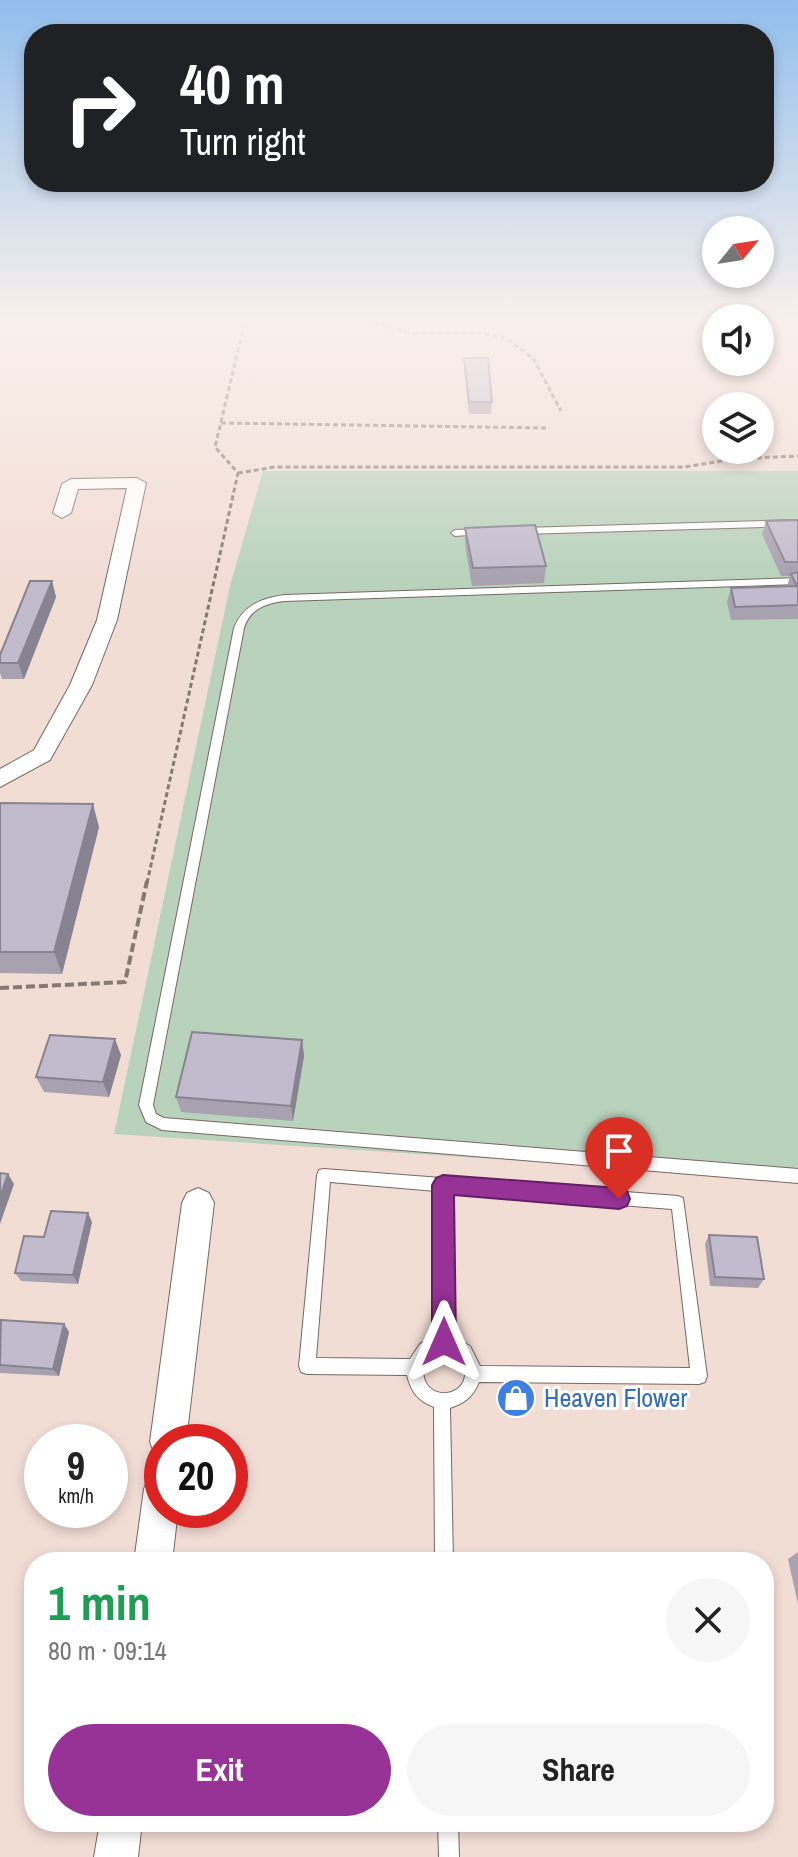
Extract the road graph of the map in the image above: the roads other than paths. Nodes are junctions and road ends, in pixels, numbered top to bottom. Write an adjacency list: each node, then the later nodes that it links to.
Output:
1 (62, 513): 7 (street)
2 (798, 523): 3 (lane)
3 (517, 531)
4 (486, 532): 5 (lane)
5 (455, 533)
6 (798, 581): 8 (lane)
7 (0, 779)
8 (798, 1176)
9 (443, 1185): 11 (lane); 12 (lane); 13 (lane)
10 (198, 1203): 15 (street)
11 (444, 1342): 12 (lane); 13 (lane)
12 (416, 1367): 14 (lane)
13 (473, 1374): 14 (lane)
14 (442, 1401): 18 (lane)
15 (170, 1424)
16 (157, 1528): 17 (street)
17 (154, 1552)
18 (444, 1552)
19 (120, 1832): 21 (street)
20 (448, 1832): 22 (lane)
21 (116, 1857)
22 (449, 1857)

